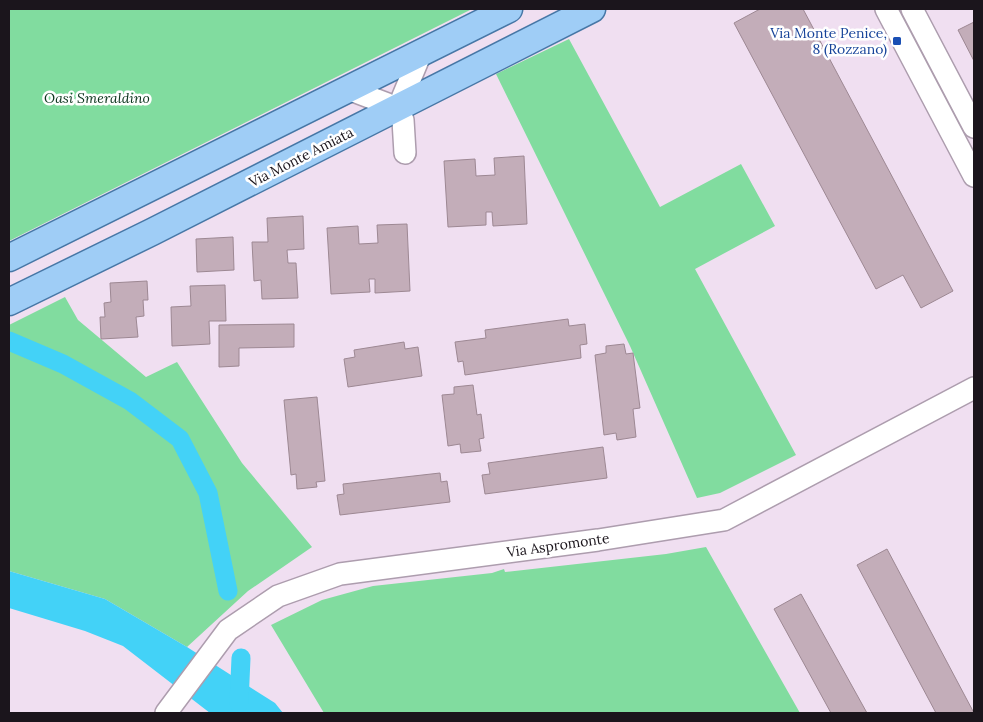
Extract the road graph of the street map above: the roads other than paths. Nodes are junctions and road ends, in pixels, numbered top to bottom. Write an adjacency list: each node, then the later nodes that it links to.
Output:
1 (509, 9): 5 (main road)
2 (592, 9): 7 (main road, Via Monte Amiata)
3 (886, 9): 10 (street)
4 (912, 9): 8 (street)
5 (420, 53): 6 (main road); 7 (street)
6 (348, 89): 7 (street); 11 (main road)
7 (398, 108): 9 (street); 12 (main road, Via Monte Amiata)
8 (974, 127)
9 (404, 152)
10 (974, 176)
11 (9, 258)
12 (9, 302)
13 (974, 388): 14 (street, Via Aspromonte)
14 (166, 713)

